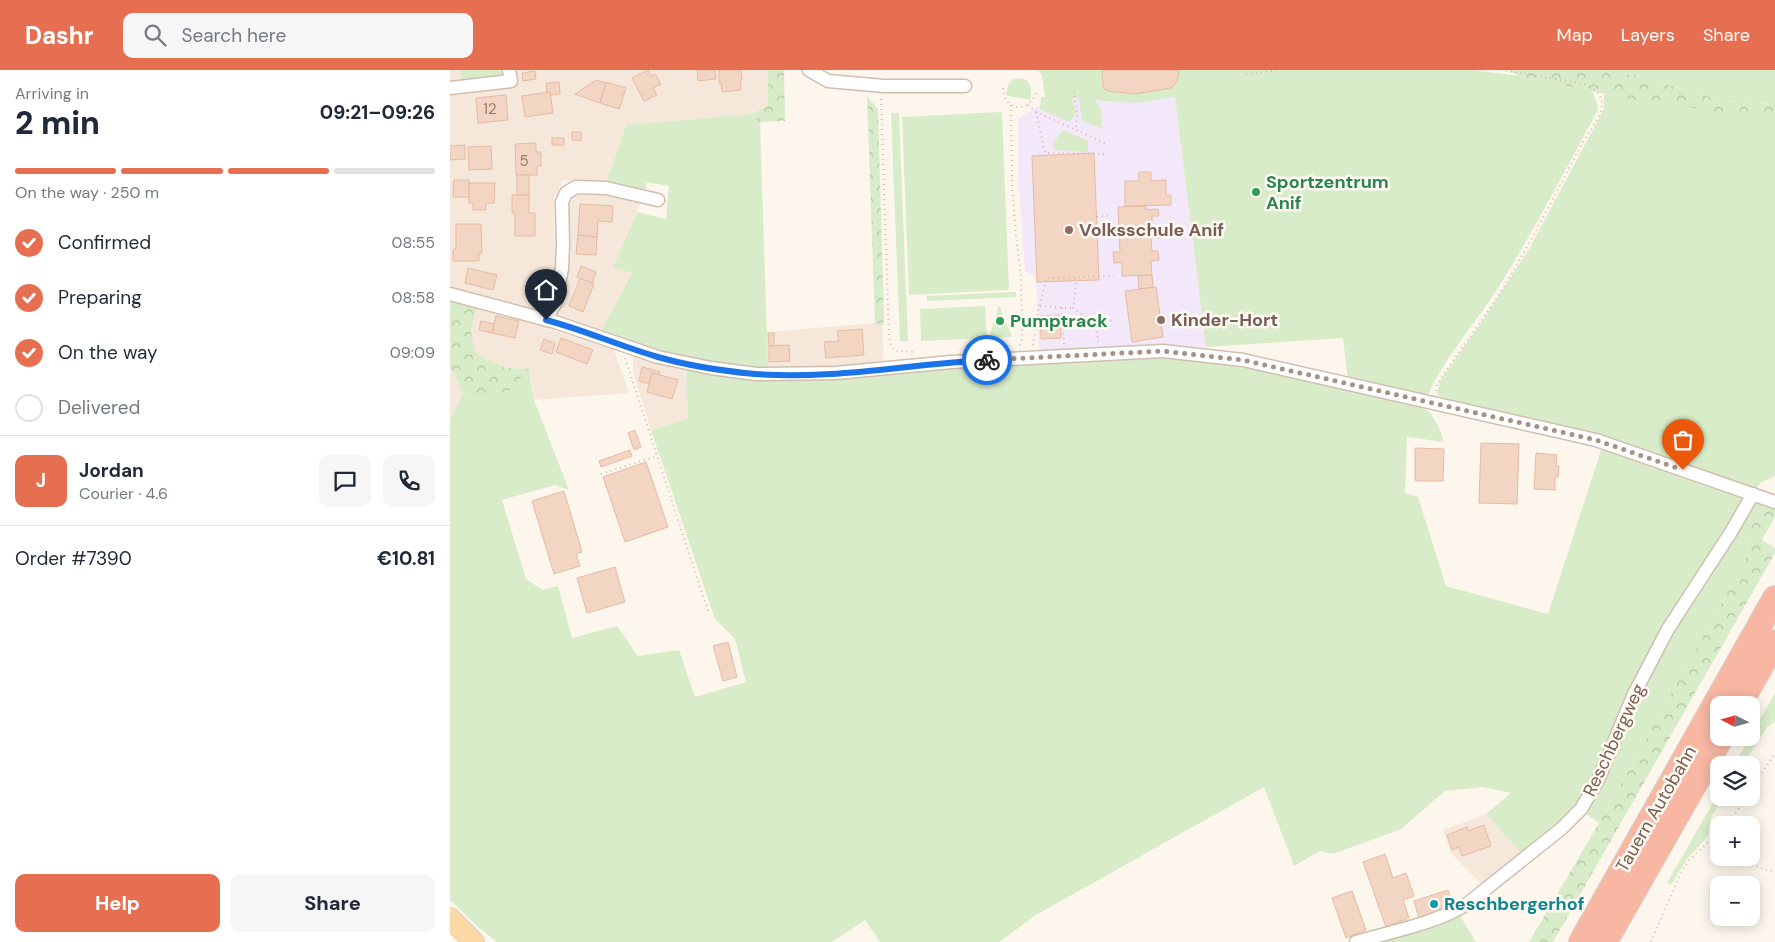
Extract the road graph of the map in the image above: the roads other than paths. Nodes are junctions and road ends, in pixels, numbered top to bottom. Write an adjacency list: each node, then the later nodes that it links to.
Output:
1 (509, 70): 4 (street)
2 (808, 70): 3 (street)
3 (965, 86)
4 (450, 88)
5 (658, 200): 7 (street)
6 (450, 294): 7 (street)
7 (546, 320): 8 (street)
8 (1753, 494): 9 (street); 17 (street, Reschbergweg)
9 (1775, 502)
10 (1775, 598): 18 (highway, Tauern Autobahn)
11 (1775, 642): 12 (highway)
12 (1744, 696)
13 (1716, 746): 14 (highway, Tauern Autobahn)
14 (1626, 905): 19 (highway, Tauern Autobahn); 20 (highway)
15 (450, 918): 16 (main road)
16 (474, 942)
17 (1356, 942)
18 (1581, 942)
19 (1605, 942)
20 (1622, 942)

